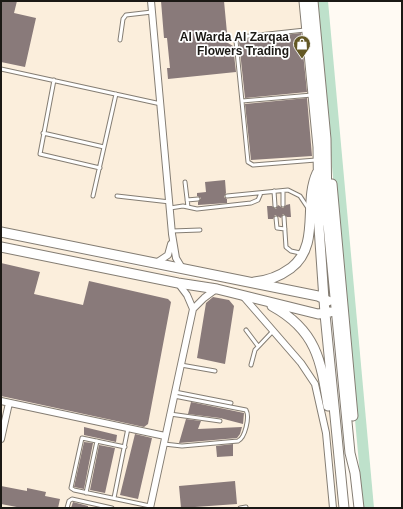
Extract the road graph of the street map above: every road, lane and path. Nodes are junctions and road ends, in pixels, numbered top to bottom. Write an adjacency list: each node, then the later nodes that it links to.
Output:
1 (151, 1): 4 (street)
2 (304, 1): 5 (street)
3 (313, 1): 14 (street)
4 (152, 12): 6 (lane); 12 (street)
5 (307, 30): 10 (street); 11 (lane)
6 (120, 40)
7 (1, 69): 8 (lane)
8 (54, 80): 9 (lane); 13 (lane)
9 (116, 94): 12 (lane); 15 (lane)
10 (314, 94): 11 (lane); 16 (street)
11 (242, 101): 16 (lane)
12 (161, 104): 27 (street)
13 (43, 133): 15 (lane); 17 (lane)
14 (326, 139): 48 (street); 69 (street)
15 (104, 147): 17 (lane)
16 (320, 164): 31 (street); 47 (street)
17 (100, 168): 22 (lane)
18 (185, 182): 26 (lane)
19 (283, 190): 20 (lane); 28 (lane); 31 (lane)
20 (274, 191): 21 (lane); 29 (lane)
21 (261, 193): 24 (lane); 30 (lane)
22 (93, 196)
23 (117, 196): 27 (lane)
24 (227, 196)
25 (198, 199): 26 (lane)
26 (187, 200): 30 (lane)
27 (170, 205): 30 (lane); 37 (street)
28 (283, 205)
29 (275, 206)
30 (188, 207)
31 (311, 213): 39 (street)
32 (284, 217): 35 (lane)
33 (276, 218): 35 (lane)
34 (200, 230): 37 (lane)
35 (285, 230): 39 (lane)
36 (1, 232): 40 (street)
37 (172, 233): 40 (street); 41 (street)
38 (1, 247): 43 (street)
39 (304, 252): 42 (street)
40 (156, 263): 41 (street)
41 (182, 268): 42 (street)
42 (244, 282): 47 (street)
43 (178, 283): 44 (street); 49 (street)
44 (217, 288): 45 (street); 49 (street)
45 (241, 294): 46 (street); 52 (street)
46 (253, 298): 50 (street); 70 (street)
47 (324, 298): 48 (street); 50 (street)
48 (335, 308): 50 (street); 69 (street)
49 (193, 309): 54 (street)
50 (325, 314): 70 (street)
51 (246, 330): 53 (lane)
52 (273, 331): 53 (lane); 78 (street)
53 (258, 346): 55 (lane)
54 (181, 365): 56 (lane); 57 (street)
55 (251, 365)
56 (216, 371)
57 (175, 394): 60 (lane); 61 (street); 67 (lane)
58 (1, 401): 59 (street)
59 (9, 403): 63 (street); 65 (street)
60 (231, 403)
61 (170, 414): 62 (lane); 64 (street)
62 (220, 421)
63 (128, 428): 64 (street); 68 (lane)
64 (166, 436): 67 (street)
65 (1, 439)
66 (97, 441): 68 (lane); 71 (lane); 71 (lane)
67 (164, 444): 73 (street)
68 (124, 447): 72 (lane)
69 (355, 473): 80 (street)
70 (341, 474): 79 (street)
71 (86, 493): 72 (lane)
72 (114, 498): 73 (lane)
73 (150, 507)
74 (246, 507): 77 (lane)
75 (67, 508): 76 (lane)
76 (112, 508)
77 (240, 508)
78 (333, 508)
79 (344, 508)
80 (358, 508)

